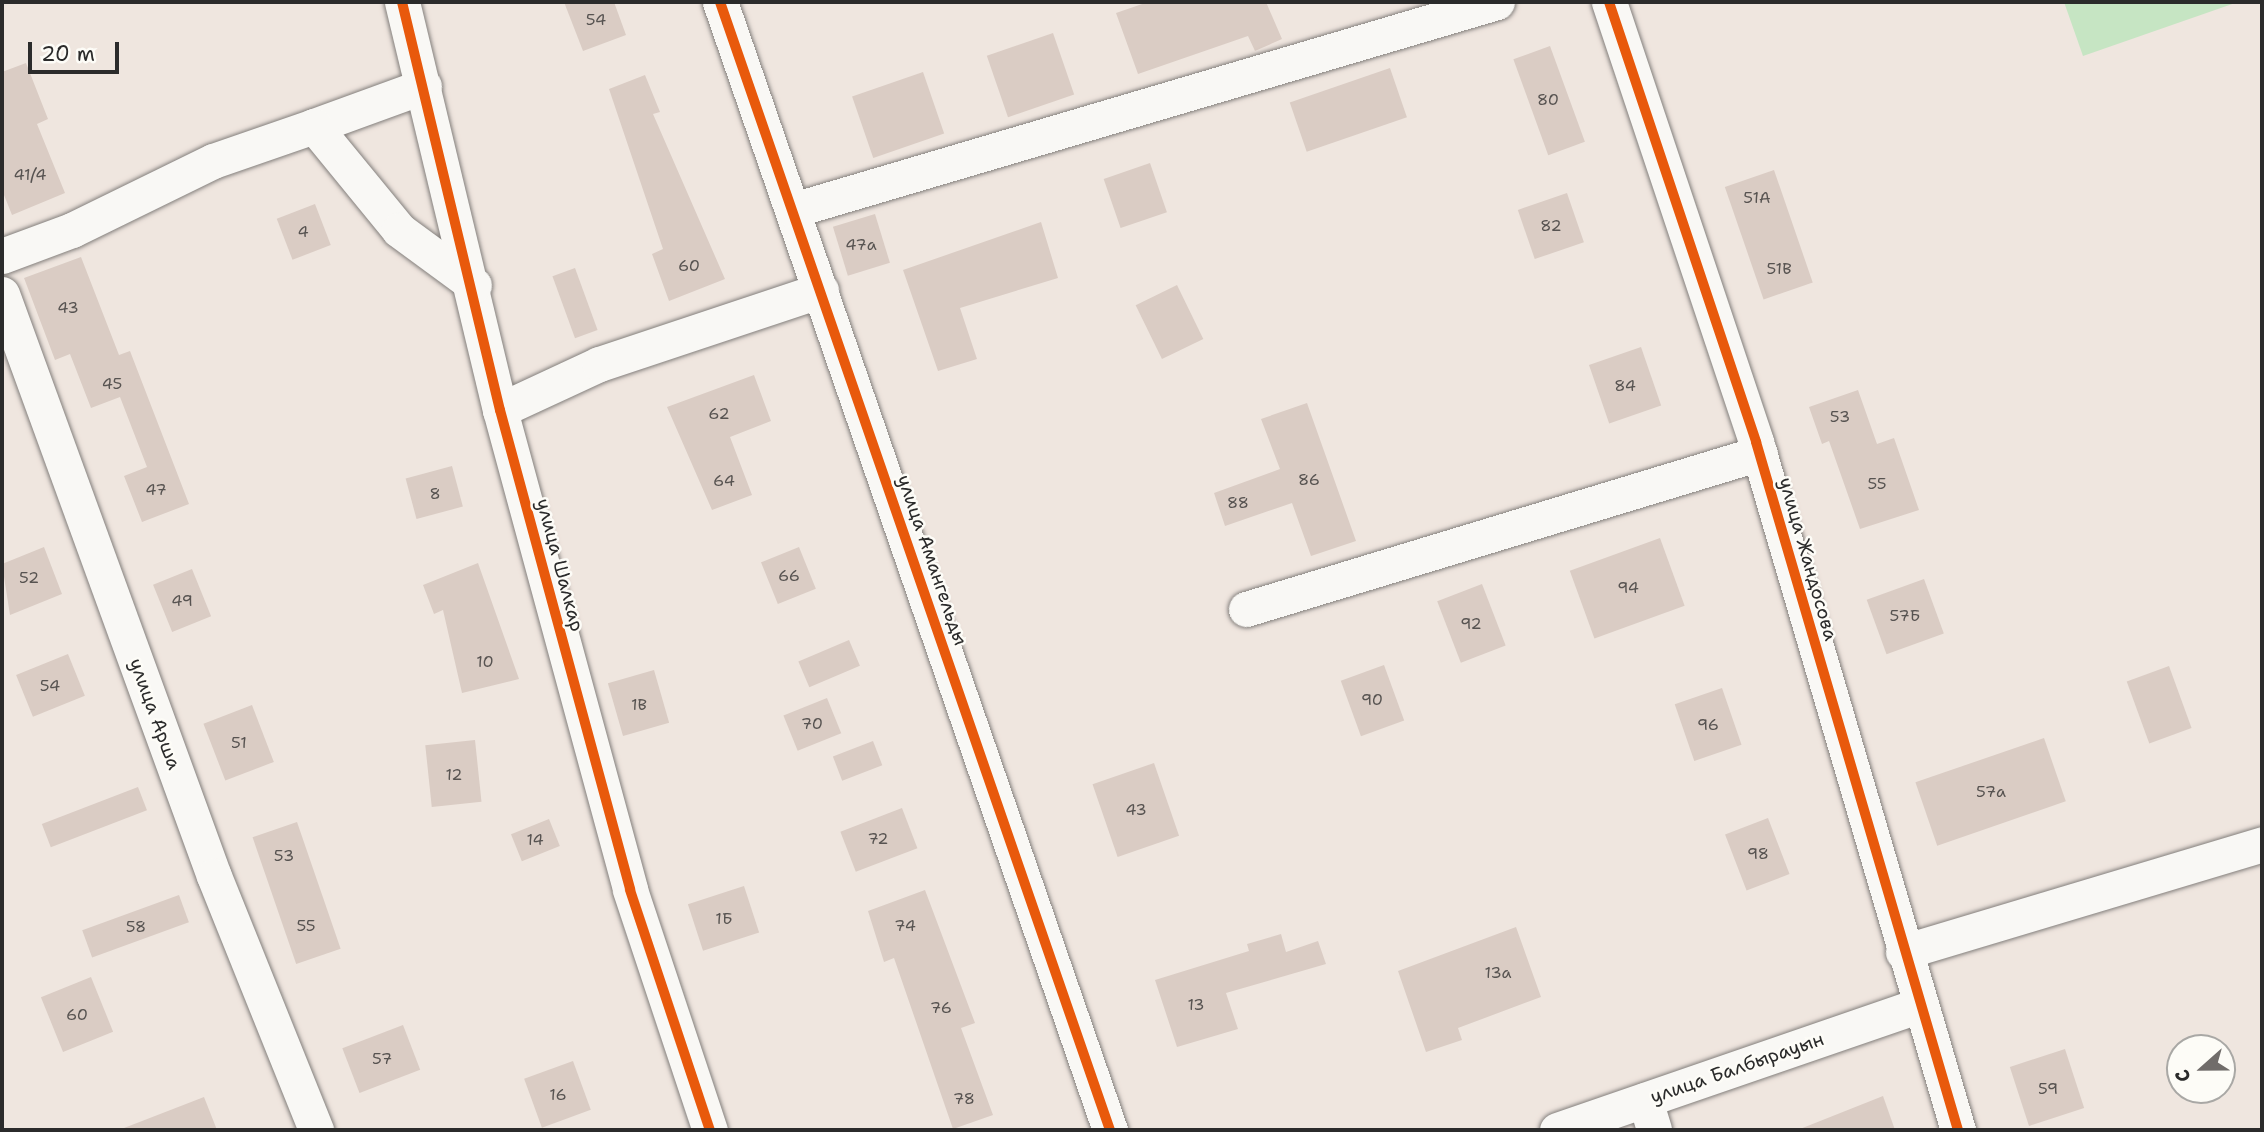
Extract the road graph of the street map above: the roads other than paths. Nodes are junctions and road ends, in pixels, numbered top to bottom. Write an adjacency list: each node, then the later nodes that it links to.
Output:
1 (402, 2): 5 (street, улица Шалкар)
2 (720, 2): 7 (street, улица Амангельды)
3 (1497, 2): 7 (street)
4 (1609, 2): 13 (street, улица Жандосова)
5 (424, 86): 6 (street); 9 (street, улица Шалкар)
6 (314, 126): 8 (street); 9 (street)
7 (793, 210): 10 (street, улица Амангельды)
8 (2, 256)
9 (474, 285): 12 (street, улица Шалкар)
10 (821, 290): 12 (street); 21 (street, улица Амангельды)
11 (2, 294): 19 (street, улица Арша)
12 (500, 410): 20 (street, улица Шалкар)
13 (1759, 453): 14 (street); 16 (street, улица Жандосова)
14 (1246, 609)
15 (2262, 844): 16 (street)
16 (1903, 952): 17 (street, улица Жандосова)
17 (1918, 1006): 18 (street, улица Балбырауын); 23 (street, улица Жандосова)
18 (1650, 1115): 22 (street, улица Балбырауын)
19 (316, 1130)
20 (710, 1130)
21 (1110, 1130)
22 (1557, 1130)
23 (1958, 1130)

